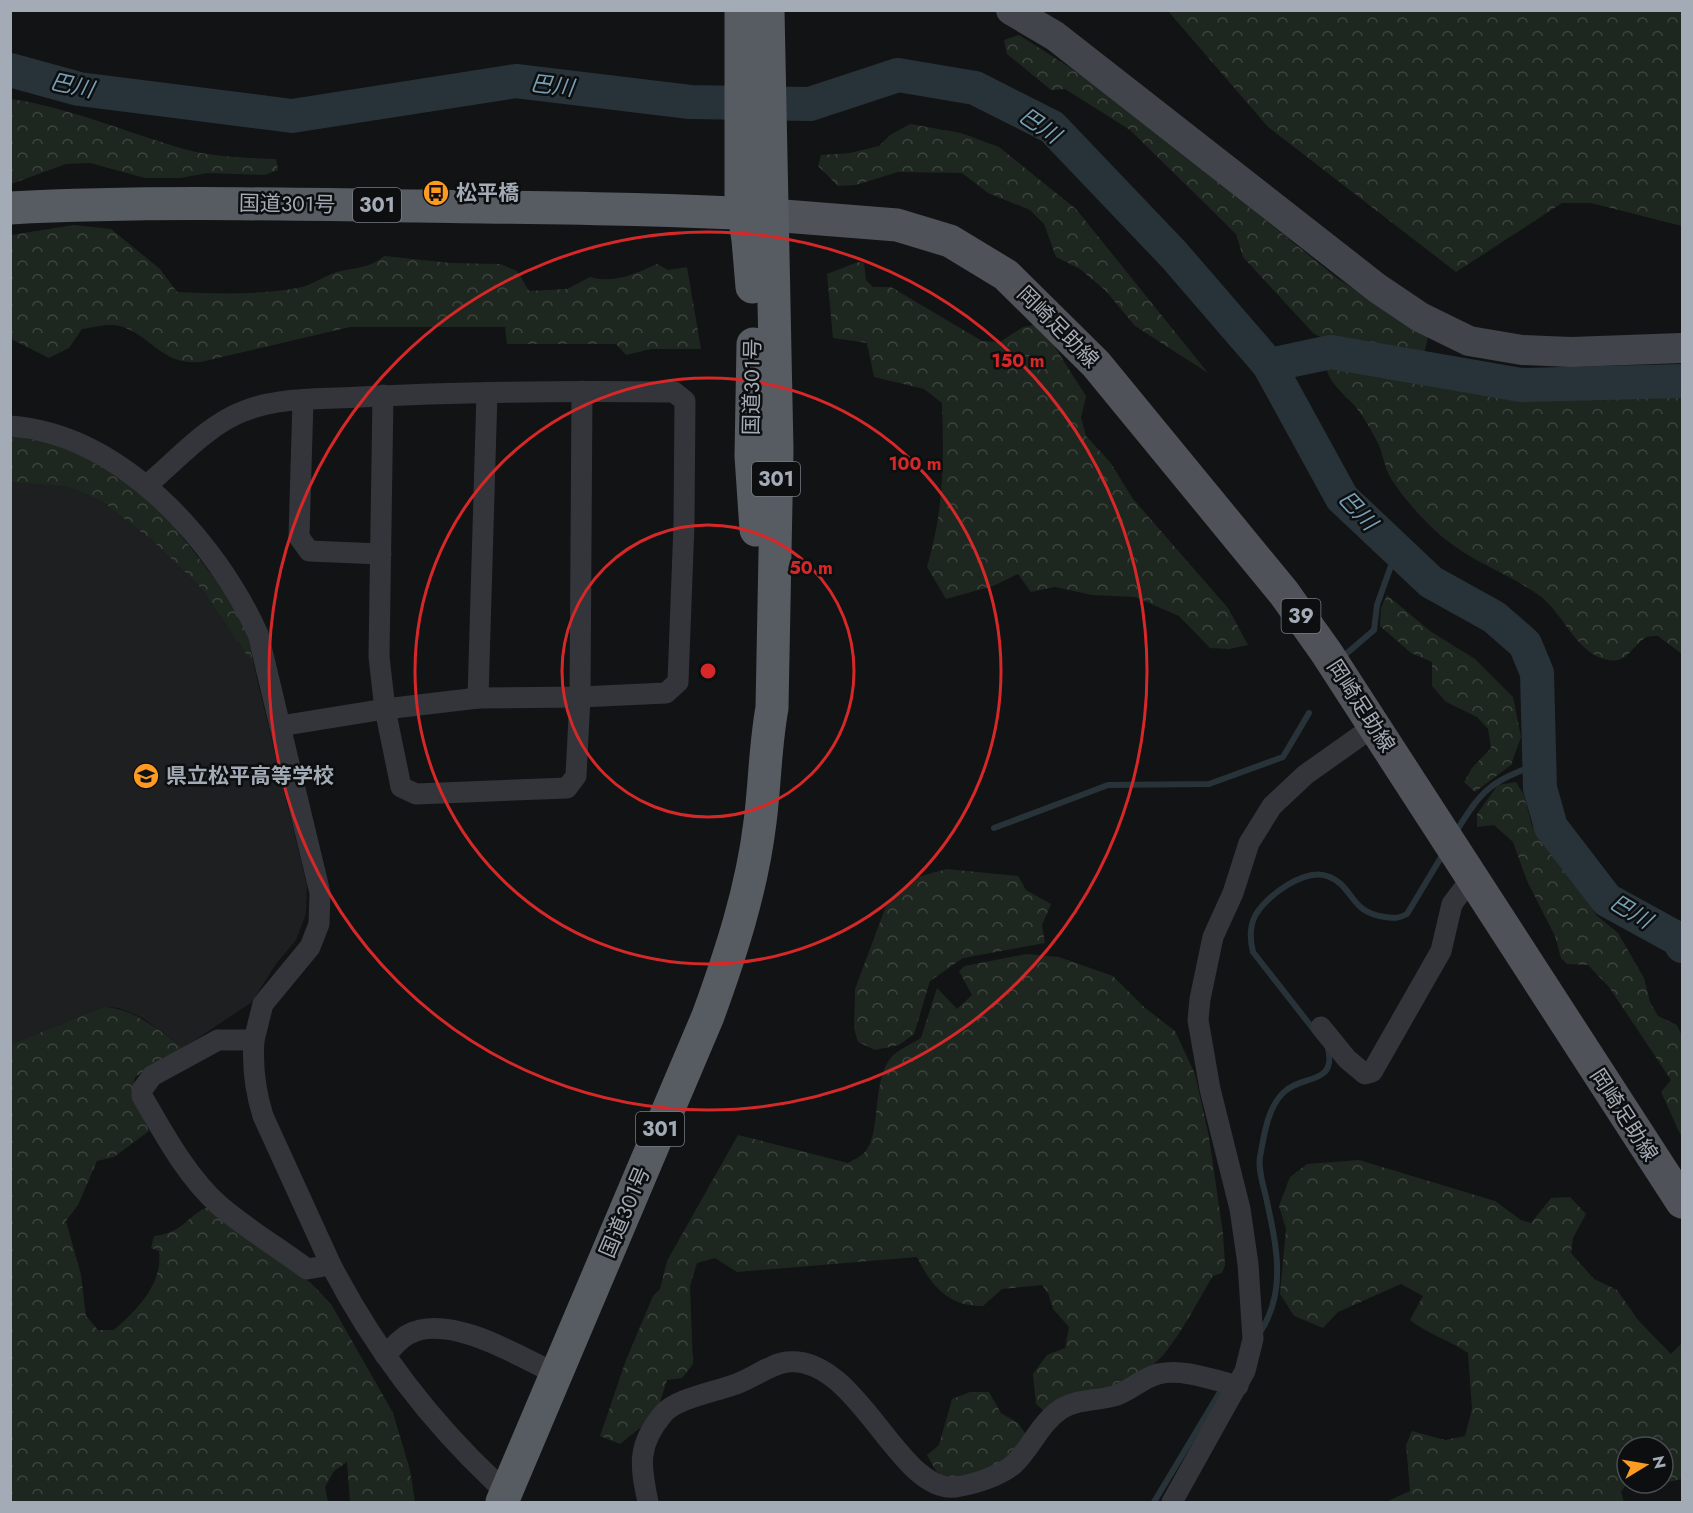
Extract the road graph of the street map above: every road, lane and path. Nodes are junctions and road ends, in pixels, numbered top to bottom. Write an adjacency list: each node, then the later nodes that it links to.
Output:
1 (741, 10): 4 (highway, 国道301号 / 301)
2 (768, 10): 4 (highway, 国道301号 / 301)
3 (1011, 10): 6 (main road)
4 (756, 205): 5 (highway, 国道301号 / 301); 18 (main road, 岡崎足助線 / 39); 25 (highway, 国道301号 / 301)
5 (10, 208)
6 (1683, 348)
7 (582, 391): 8 (street); 14 (street); 14 (street)
8 (488, 393): 9 (street); 15 (street)
9 (383, 395): 10 (street); 13 (street)
10 (303, 400): 12 (street); 13 (street)
11 (10, 426): 12 (street)
12 (147, 485): 17 (street)
13 (381, 554): 16 (street)
14 (580, 697): 15 (street); 16 (street)
15 (478, 698): 16 (street)
16 (385, 708): 17 (street)
17 (280, 726): 21 (street)
18 (1374, 726): 19 (main road, 岡崎足助線 / 39); 26 (street)
19 (1471, 879): 20 (street); 22 (main road, 岡崎足助線 / 39)
20 (1322, 1027)
21 (254, 1040): 23 (street); 23 (street)
22 (1683, 1202)
23 (331, 1265): 24 (street)
24 (385, 1355): 25 (street); 27 (street)
25 (556, 1374): 27 (highway, 国道301号 / 301)
26 (1238, 1386): 28 (street); 29 (street)
27 (499, 1492)
28 (648, 1503)
29 (1173, 1503)

